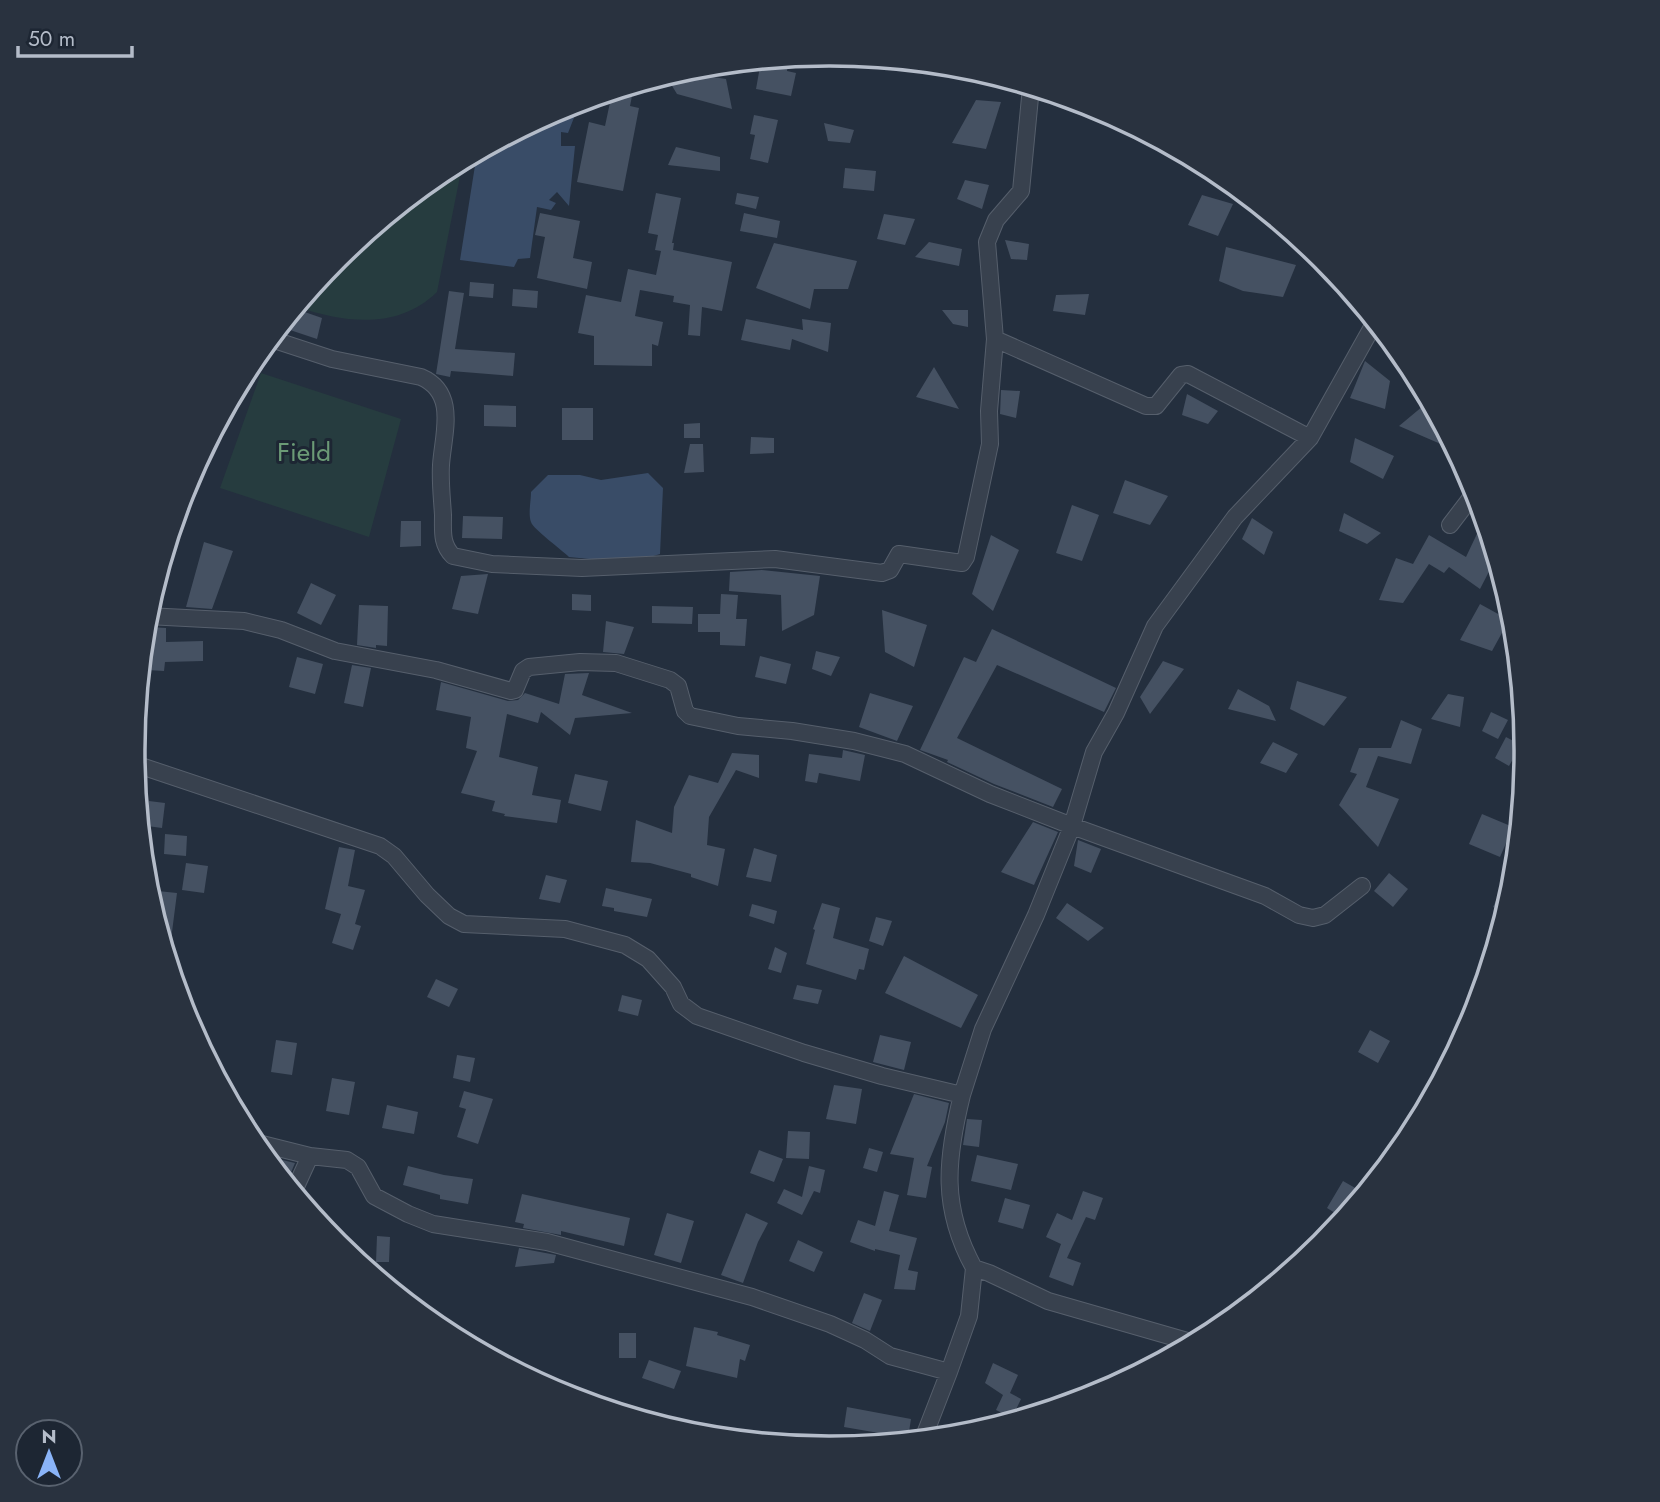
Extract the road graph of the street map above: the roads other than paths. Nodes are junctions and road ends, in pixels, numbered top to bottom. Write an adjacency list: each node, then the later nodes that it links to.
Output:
1 (1030, 97): 3 (street)
2 (1370, 331): 5 (street)
3 (995, 339): 4 (street); 5 (street)
4 (281, 342)
5 (1310, 438): 10 (street)
6 (1467, 503): 7 (street)
7 (1450, 525)
8 (159, 617): 10 (street)
9 (146, 768): 12 (street)
10 (1072, 826): 11 (street); 12 (street)
11 (1362, 886)
12 (962, 1095): 16 (street)
13 (272, 1146): 14 (street)
14 (310, 1156): 15 (street); 18 (street)
15 (298, 1182)
16 (974, 1268): 17 (street); 18 (street)
17 (1180, 1339)
18 (949, 1372): 19 (street)
19 (927, 1429)

